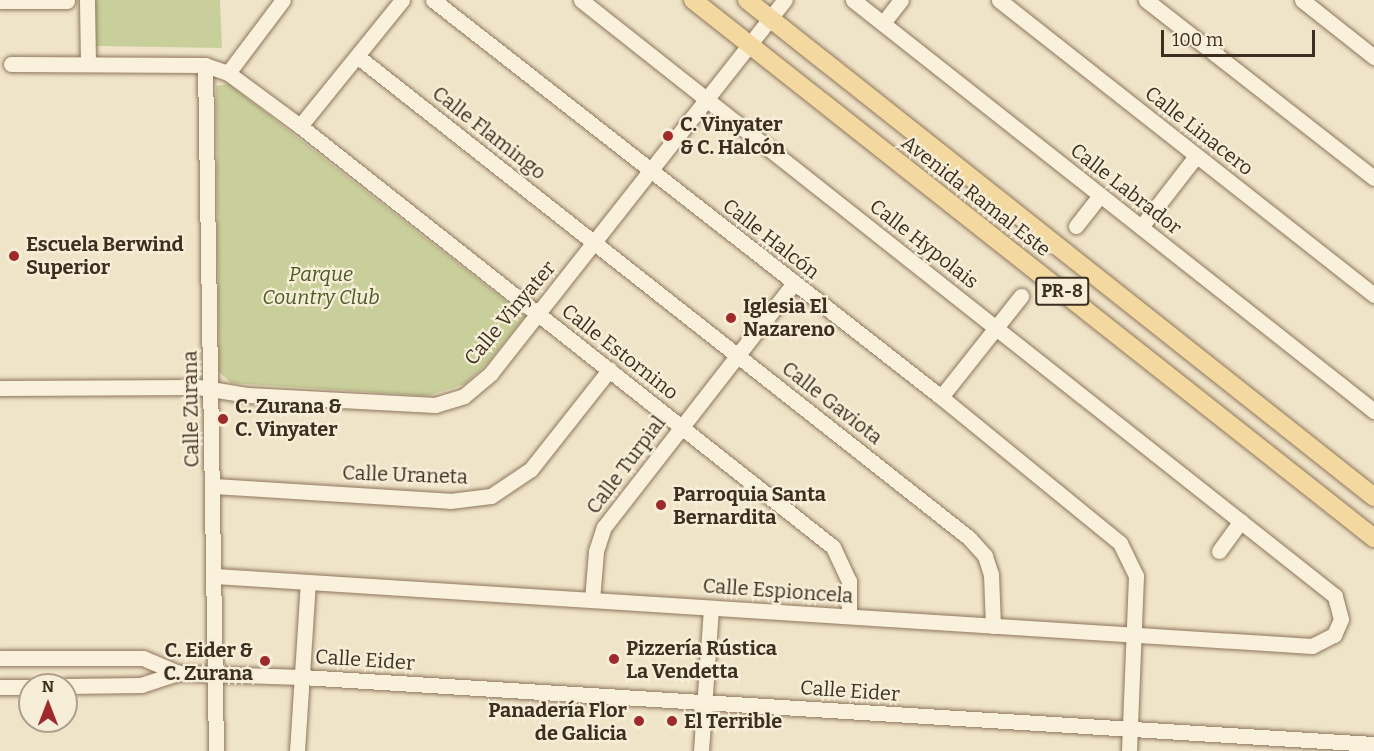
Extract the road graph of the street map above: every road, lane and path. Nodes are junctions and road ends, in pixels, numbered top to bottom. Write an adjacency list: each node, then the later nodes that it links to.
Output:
1 (32, 0): 15 (street); 16 (street)
2 (87, 0): 22 (street)
3 (283, 0): 25 (street)
4 (402, 0): 20 (street)
5 (433, 0): 29 (street, Calle Halcón)
6 (580, 0): 26 (street, Calle Hypolais)
7 (693, 0): 19 (main road, Avenida Ramal Este / PR-8)
8 (747, 0): 17 (main road, Avenida Ramal Este / PR-8)
9 (785, 0): 17 (street, Calle Vinyater)
10 (853, 0): 18 (street, Calle Labrador)
11 (901, 0): 18 (street)
12 (999, 0): 28 (street, Calle Linacero)
13 (1146, 0): 30 (street)
14 (1302, 0): 21 (street)
15 (67, 1)
16 (0, 2)
17 (771, 18): 19 (street, Calle Vinyater); 48 (main road, Avenida Ramal Este / PR-8)
18 (883, 23): 31 (street, Calle Labrador)
19 (749, 45): 26 (street, Calle Vinyater); 50 (main road, Avenida Ramal Este / PR-8)
20 (357, 56): 27 (street); 34 (street, Calle Flamingo)
21 (1374, 57)
22 (88, 63): 23 (street, Calle Estornino); 24 (street, Calle Estornino)
23 (11, 64)
24 (205, 65): 25 (street, Calle Estornino); 43 (street, Calle Zurana)
25 (228, 73): 27 (street, Calle Estornino)
26 (707, 99): 29 (street, Calle Vinyater); 39 (street, Calle Hypolais)
27 (300, 126): 38 (street, Calle Estornino)
28 (1196, 156): 33 (street); 36 (street, Calle Linacero)
29 (651, 171): 34 (street, Calle Vinyater); 35 (street, Calle Halcón)
30 (1374, 178)
31 (1100, 195): 32 (street); 33 (street, Calle Labrador)
32 (1076, 226)
33 (1141, 227): 45 (street, Calle Labrador)
34 (594, 242): 38 (street, Calle Vinyater); 40 (street, Calle Gaviota)
35 (793, 284): 40 (street, Calle Turpial); 44 (street, Calle Halcón)
36 (1374, 295)
37 (1021, 296): 39 (street)
38 (538, 314): 41 (street, Calle Estornino); 43 (street, Calle Vinyater)
39 (996, 327): 44 (street); 49 (street, Calle Hypolais)
40 (737, 355): 46 (street, Calle Turpial); 57 (street, Calle Gaviota)
41 (610, 369): 46 (street, Calle Estornino); 47 (street, Calle Uraneta)
42 (0, 388): 43 (street, Calle Vinyater)
43 (212, 392): 47 (street, Calle Zurana)
44 (941, 397): 59 (street, Calle Halcón)
45 (1374, 411)
46 (681, 427): 54 (street, Calle Turpial); 56 (street, Calle Estornino)
47 (214, 486): 52 (street, Calle Zurana)
48 (1374, 497)
49 (1241, 520): 51 (street); 58 (street, Calle Hypolais)
50 (1374, 538)
51 (1219, 551)
52 (215, 576): 53 (street, Calle Espioncela); 62 (street, Calle Zurana)
53 (308, 583): 54 (street, Calle Espioncela); 63 (street)
54 (592, 600): 55 (street, Calle Espioncela)
55 (711, 608): 56 (street, Calle Espioncela); 67 (street)
56 (849, 616): 57 (street, Calle Espioncela)
57 (993, 626): 59 (street, Calle Espioncela)
58 (1335, 633): 59 (street, Calle Espioncela)
59 (1136, 635): 68 (street, Calle Halcón)
60 (0, 658): 61 (street, Calle Eider)
61 (179, 673): 62 (street, Calle Eider); 64 (street, Calle Eider)
62 (216, 673): 63 (street, Calle Eider); 70 (street, Calle Zurana)
63 (302, 677): 67 (street, Calle Eider); 71 (street)
64 (78, 686)
65 (0, 687): 66 (street)
66 (18, 687)
67 (704, 702): 68 (street, Calle Eider); 72 (street)
68 (1130, 729): 69 (street, Calle Eider); 73 (street, Calle Halcón)
69 (1374, 744)
70 (216, 751)
71 (297, 751)
72 (701, 751)
73 (1129, 751)

